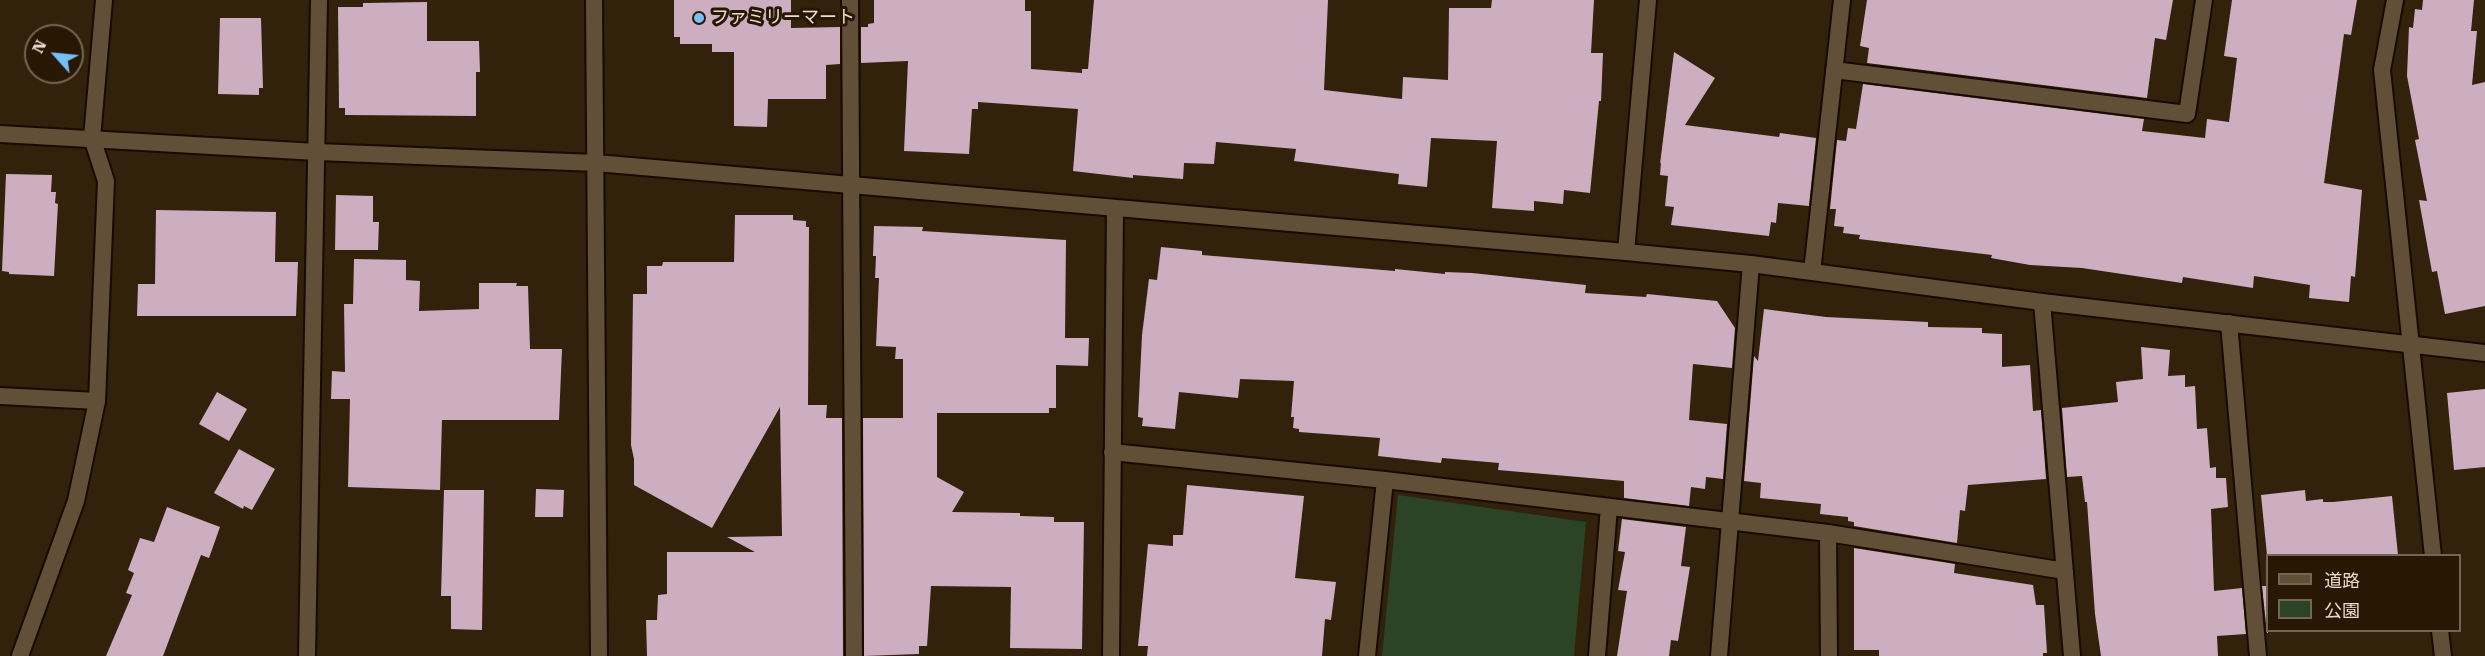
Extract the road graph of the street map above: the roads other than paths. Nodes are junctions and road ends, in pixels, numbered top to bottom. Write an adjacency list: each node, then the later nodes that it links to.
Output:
1 (104, 0): 11 (street)
2 (320, 0): 12 (street)
3 (594, 0): 13 (street)
4 (850, 0): 14 (street)
5 (1648, 0): 16 (street)
6 (1842, 0): 9 (street)
7 (2205, 0): 9 (street)
8 (2395, 0): 21 (street)
9 (1834, 70): 18 (street)
10 (0, 134): 11 (street)
11 (92, 138): 12 (street); 24 (street)
12 (317, 152): 13 (street); 34 (street)
13 (596, 163): 14 (street); 35 (street)
14 (851, 184): 15 (street); 36 (street)
15 (1114, 209): 16 (street); 25 (street)
16 (1626, 252): 17 (street)
17 (1751, 264): 18 (street); 28 (street)
18 (1812, 272): 19 (street)
19 (2042, 303): 20 (street); 31 (street)
20 (2229, 323): 21 (street); 43 (street)
21 (2413, 345): 22 (street); 30 (street)
22 (2485, 352)
23 (0, 396): 24 (street)
24 (97, 401): 33 (street)
25 (1112, 452): 26 (street); 37 (street)
26 (1385, 480): 27 (street); 38 (street)
27 (1610, 507): 28 (street); 39 (street)
28 (1730, 521): 29 (street); 40 (street)
29 (1828, 533): 31 (street); 41 (street)
30 (2433, 554)
31 (2065, 571): 42 (street)
32 (2440, 632): 44 (street)
33 (20, 656)
34 (307, 656)
35 (599, 656)
36 (854, 656)
37 (1111, 656)
38 (1367, 656)
39 (1597, 656)
40 (1719, 656)
41 (1829, 656)
42 (2072, 656)
43 (2258, 656)
44 (2443, 656)

